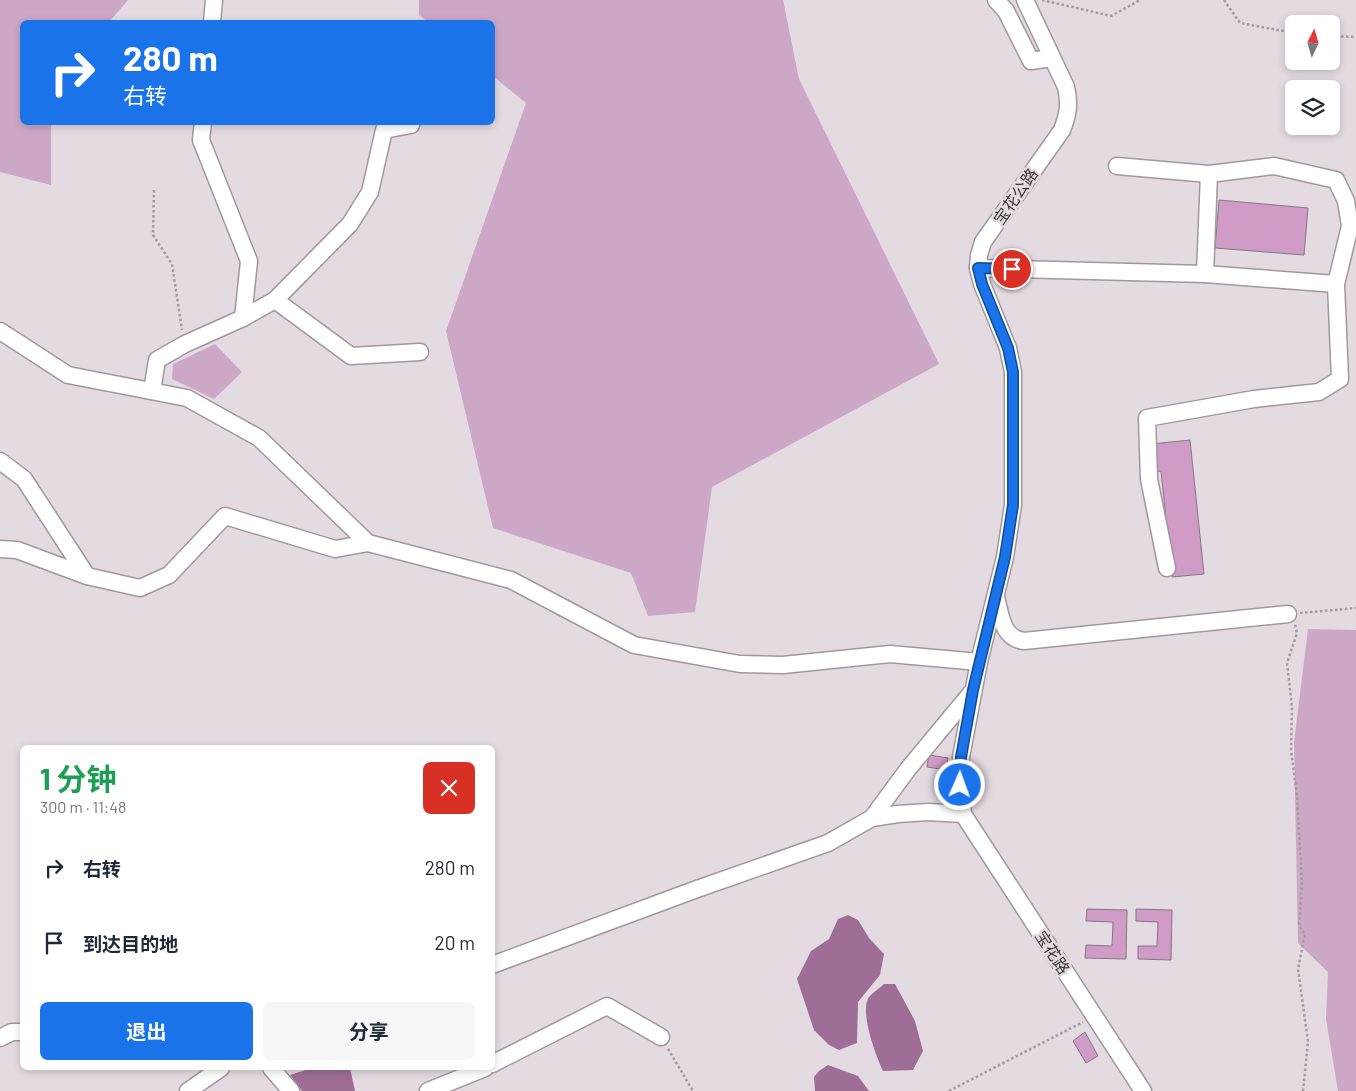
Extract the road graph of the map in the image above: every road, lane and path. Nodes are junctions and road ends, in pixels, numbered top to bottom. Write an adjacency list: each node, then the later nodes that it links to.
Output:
1 (214, 0): 7 (street)
2 (996, 0): 11 (street)
3 (1025, 0): 11 (street, 宝花公路)
4 (1042, 0): 5 (path)
5 (1140, 0)
6 (1224, 0): 8 (path)
7 (212, 20)
8 (1285, 32)
9 (1340, 36): 10 (path)
10 (1356, 37)
11 (1052, 58): 17 (street, 宝花公路)
12 (203, 125): 21 (street)
13 (411, 125): 20 (street)
14 (1117, 166): 15 (street)
15 (1209, 174): 18 (street); 19 (street)
16 (154, 190): 23 (path)
17 (978, 268): 18 (street); 31 (street, 宝花公路)
18 (1205, 274): 19 (street)
19 (1336, 284): 29 (street)
20 (275, 300): 21 (street); 24 (street)
21 (243, 318): 23 (street)
22 (0, 331): 25 (street)
23 (185, 344): 25 (street)
24 (420, 352)
25 (152, 391): 27 (street)
26 (0, 461): 30 (street)
27 (368, 543): 30 (street); 34 (street)
28 (0, 549): 30 (street)
29 (1167, 568)
30 (87, 576)
31 (996, 597): 33 (street); 34 (street, 宝花公路)
32 (1356, 608): 33 (path)
33 (1290, 614): 53 (path)
34 (979, 662): 35 (street, 宝花公路)
35 (973, 690): 36 (street, 宝花公路); 37 (street)
36 (963, 814): 37 (street); 39 (street, 宝花路)
37 (872, 818): 38 (street)
38 (495, 964)
39 (1095, 1016): 51 (path); 52 (street, 宝花路)
40 (20, 1032): 42 (street)
41 (661, 1037): 43 (street); 50 (path)
42 (0, 1038)
43 (495, 1062)
44 (217, 1070): 47 (street)
45 (273, 1070): 48 (street)
46 (480, 1070): 49 (street)
47 (188, 1091)
48 (291, 1091)
49 (428, 1091)
50 (693, 1091)
51 (949, 1091)
52 (1143, 1091)
53 (1303, 1091)

